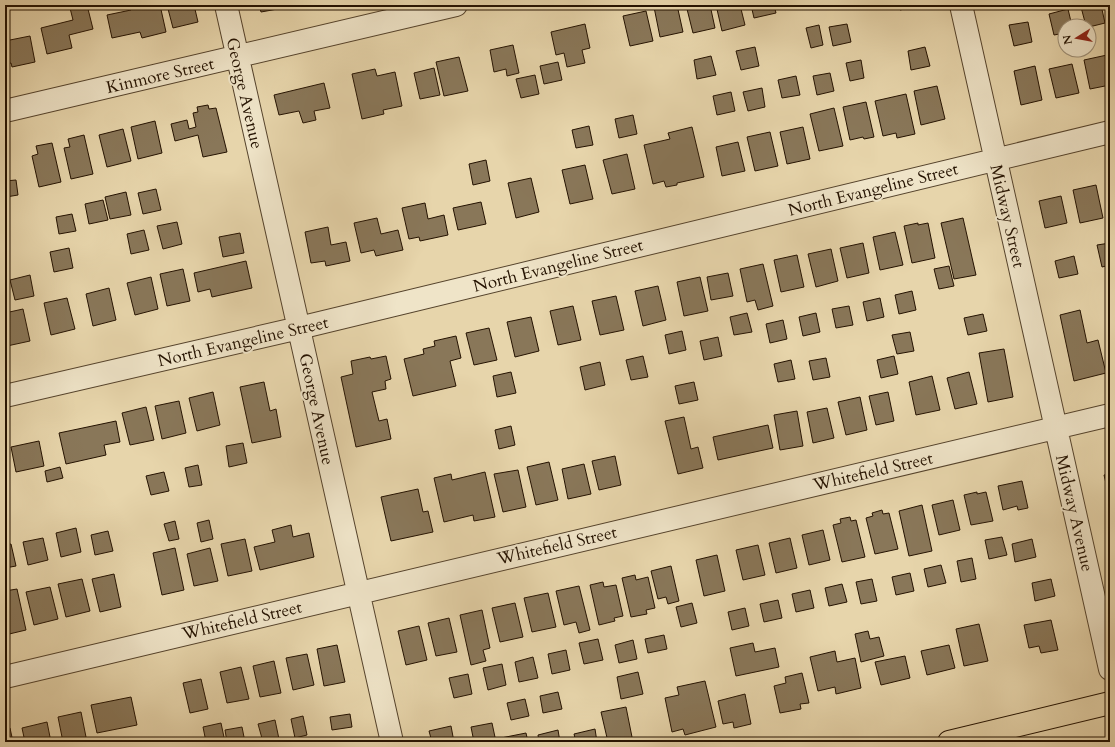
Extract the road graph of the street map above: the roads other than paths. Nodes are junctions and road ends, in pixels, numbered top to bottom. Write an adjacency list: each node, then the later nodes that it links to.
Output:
1 (226, 5): 4 (street, George Avenue)
2 (456, 5): 4 (street, Kinmore Street)
3 (961, 5): 7 (street, Midway Street)
4 (237, 56): 5 (street, Kinmore Street); 8 (street, George Avenue)
5 (5, 112)
6 (1110, 132): 7 (street, North Evangeline Street)
7 (995, 159): 8 (street, North Evangeline Street); 11 (street, Midway Street)
8 (299, 328): 9 (street, North Evangeline Street); 12 (street, George Avenue)
9 (5, 396)
10 (1110, 415): 11 (street, Whitefield Street)
11 (1055, 428): 12 (street, Whitefield Street); 13 (street, Midway Avenue)
12 (358, 593): 14 (street, Whitefield Street); 16 (street, George Avenue)
13 (1110, 669)
14 (5, 677)
15 (1110, 703): 17 (main road)
16 (392, 742)
17 (949, 742)

